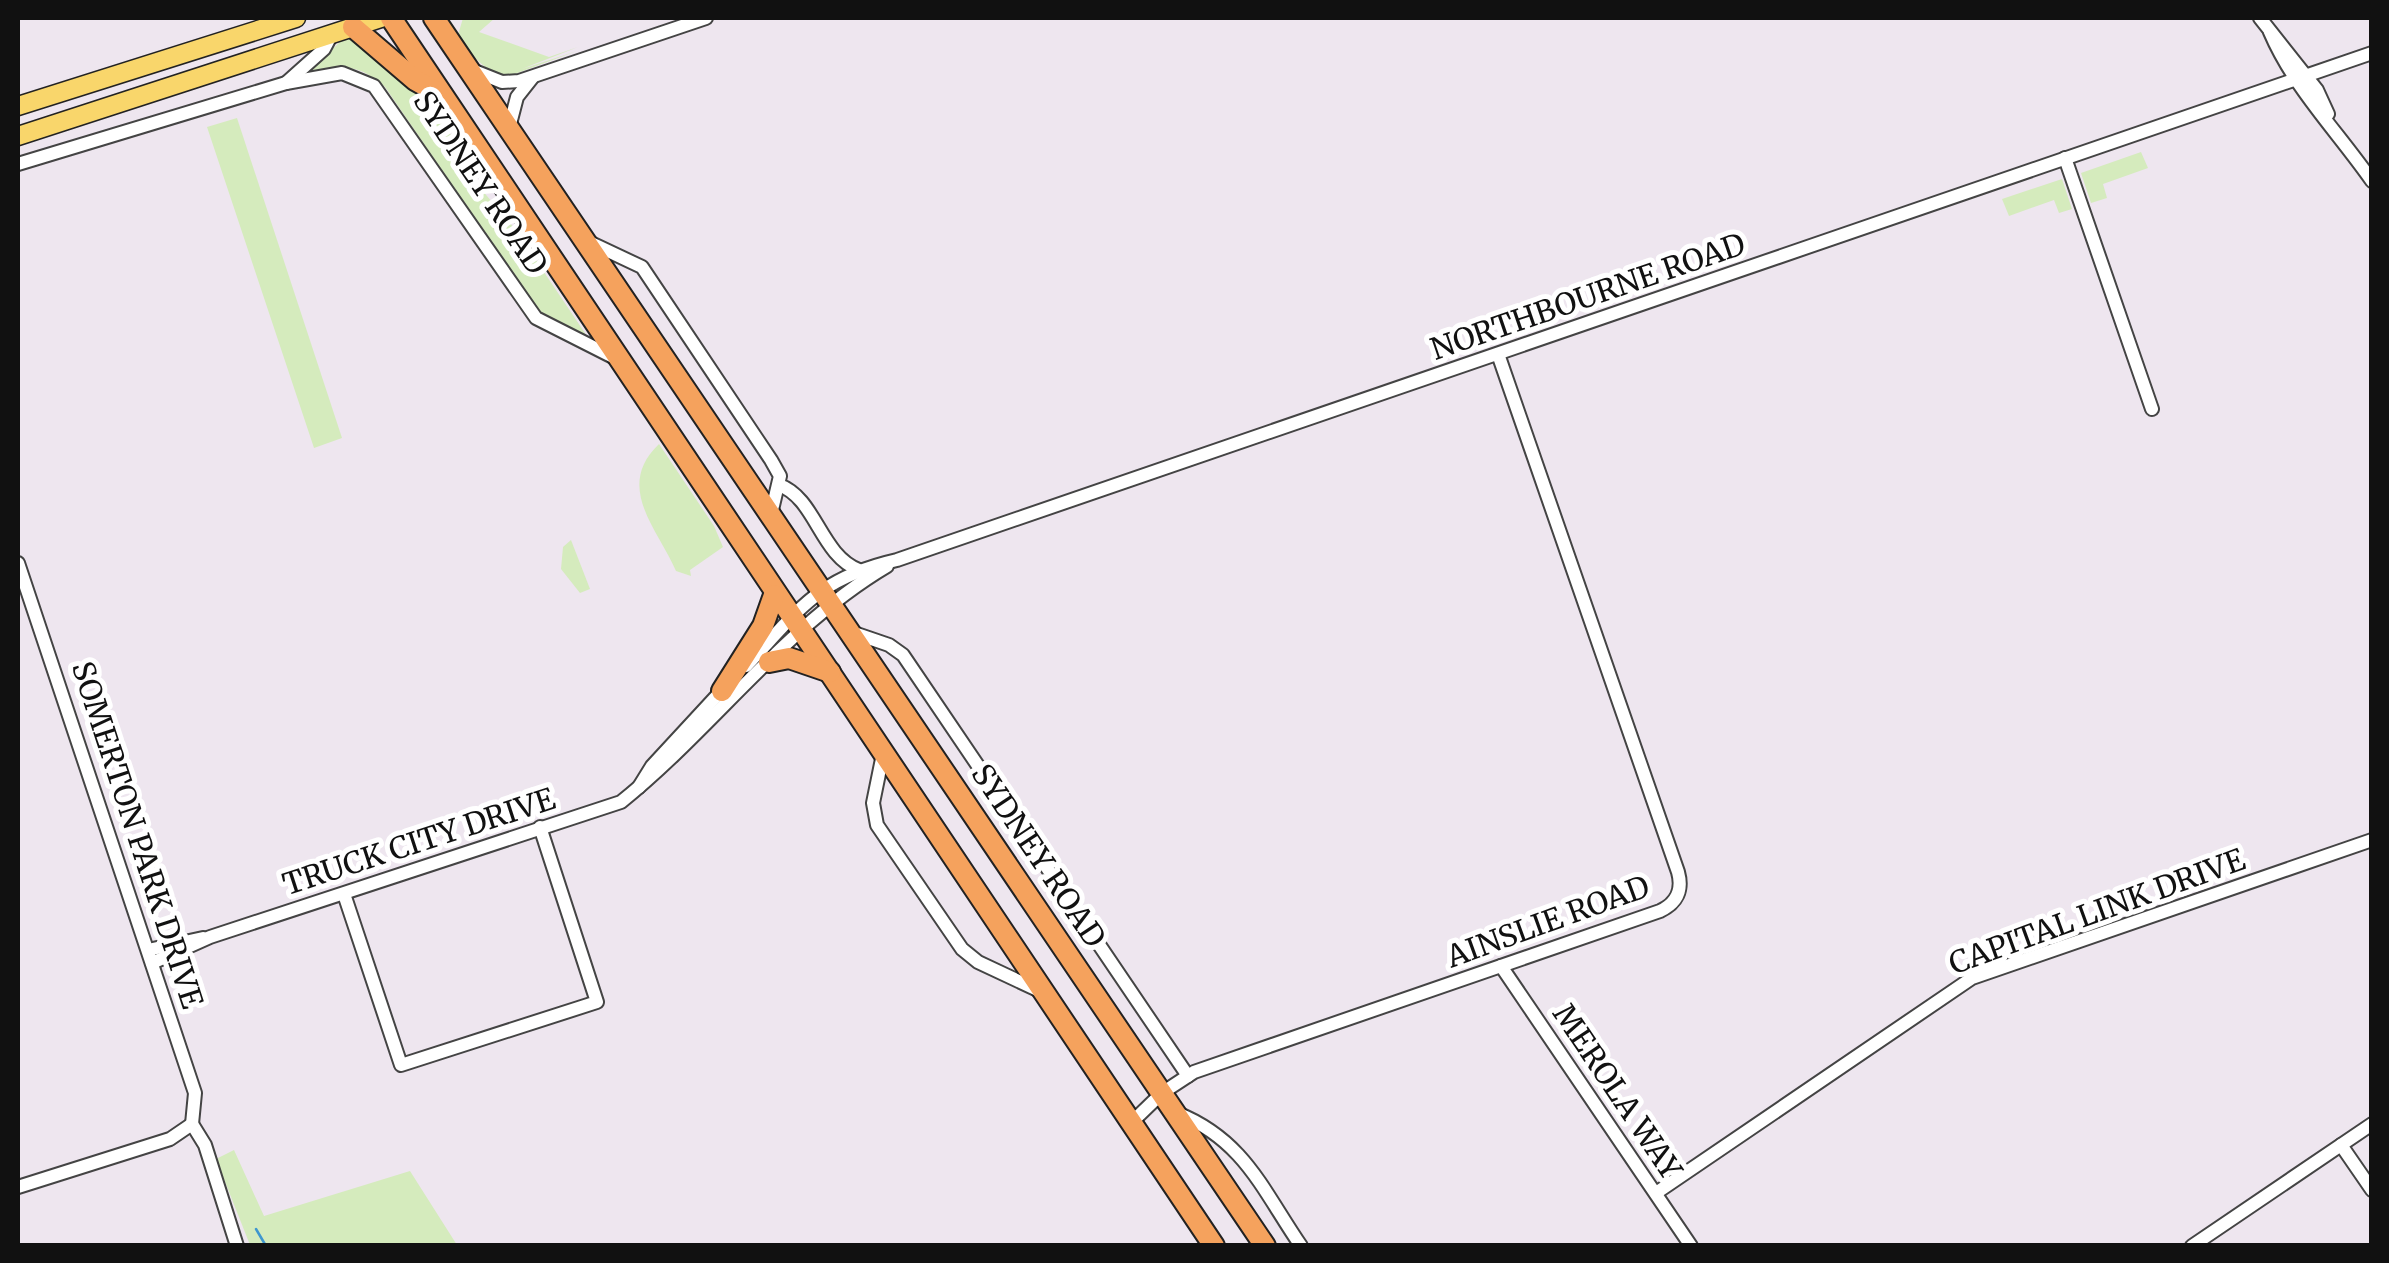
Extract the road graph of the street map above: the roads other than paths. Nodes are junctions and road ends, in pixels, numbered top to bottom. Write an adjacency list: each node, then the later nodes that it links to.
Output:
1 (296, 18): 16 (main road)
2 (380, 18): 8 (main road)
3 (390, 18): 15 (highway, SYDNEY ROAD)
4 (434, 18): 9 (highway, SYDNEY ROAD)
5 (459, 18): 9 (highway)
6 (706, 18): 13 (street)
7 (2260, 18): 12 (street)
8 (342, 31): 14 (street); 15 (highway); 18 (main road)
9 (454, 46): 11 (highway, SYDNEY ROAD)
10 (2372, 52): 12 (street, NORTHBOURNE ROAD)
11 (471, 69): 13 (street); 17 (highway, SYDNEY ROAD)
12 (2300, 77): 19 (street, NORTHBOURNE ROAD); 21 (street)
13 (532, 78): 17 (street)
14 (286, 83): 20 (street, SYDNEY ROAD); 24 (street, SYDNEY ROAD)
15 (444, 96): 24 (highway, SYDNEY ROAD)
16 (18, 106)
17 (510, 124): 22 (highway, SYDNEY ROAD)
18 (18, 136)
19 (2064, 158): 23 (street, NORTHBOURNE ROAD); 25 (street)
20 (18, 164)
21 (2372, 181)
22 (591, 243): 26 (street, SYDNEY ROAD); 27 (highway, SYDNEY ROAD)
23 (1498, 354): 28 (street, NORTHBOURNE ROAD); 44 (street, AINSLIE ROAD)
24 (615, 358): 31 (highway, SYDNEY ROAD)
25 (2152, 409)
26 (779, 485): 27 (street); 30 (street, SYDNEY ROAD)
27 (770, 514): 32 (highway, SYDNEY ROAD)
28 (897, 560): 30 (street, NORTHBOURNE ROAD); 32 (street, NORTHBOURNE ROAD)
29 (18, 562): 43 (street, SOMERTON PARK DRIVE)
30 (859, 570): 32 (street, NORTHBOURNE ROAD)
31 (774, 595): 33 (highway, SYDNEY ROAD); 37 (highway)
32 (826, 595): 33 (street, TRUCK CITY DRIVE); 34 (highway, SYDNEY ROAD)
33 (797, 625): 35 (street, TRUCK CITY DRIVE); 36 (highway, SYDNEY ROAD); 37 (street, TRUCK CITY DRIVE)
34 (851, 632): 46 (street, SYDNEY ROAD); 47 (highway, SYDNEY ROAD)
35 (770, 662): 36 (highway); 39 (street, TRUCK CITY DRIVE)
36 (830, 672): 38 (highway, SYDNEY ROAD)
37 (722, 691): 39 (street, TRUCK CITY DRIVE)
38 (883, 752): 45 (highway, SYDNEY ROAD); 45 (street)
39 (639, 787): 40 (street, TRUCK CITY DRIVE)
40 (540, 827): 42 (street, TRUCK CITY DRIVE); 42 (street)
41 (2372, 840): 55 (street, CAPITAL LINK DRIVE)
42 (344, 894): 43 (street, TRUCK CITY DRIVE)
43 (150, 956): 50 (street, SOMERTON PARK DRIVE)
44 (1500, 966): 46 (street, AINSLIE ROAD); 55 (street, MEROLA WAY)
45 (1044, 993): 49 (highway, SYDNEY ROAD)
46 (1188, 1076): 47 (street, AINSLIE ROAD)
47 (1162, 1093): 48 (highway, SYDNEY ROAD); 49 (street, AINSLIE ROAD)
48 (1175, 1112): 58 (highway, SYDNEY ROAD); 59 (street, SYDNEY ROAD)
49 (1131, 1123): 57 (highway, SYDNEY ROAD)
50 (192, 1124): 53 (street); 56 (street)
51 (2372, 1124): 52 (street)
52 (2340, 1145): 54 (street); 61 (street)
53 (18, 1187)
54 (2372, 1190)
55 (1656, 1193): 60 (street, MEROLA WAY)
56 (238, 1246)
57 (1214, 1246)
58 (1265, 1246)
59 (1301, 1246)
60 (1691, 1246)
61 (2192, 1246)

